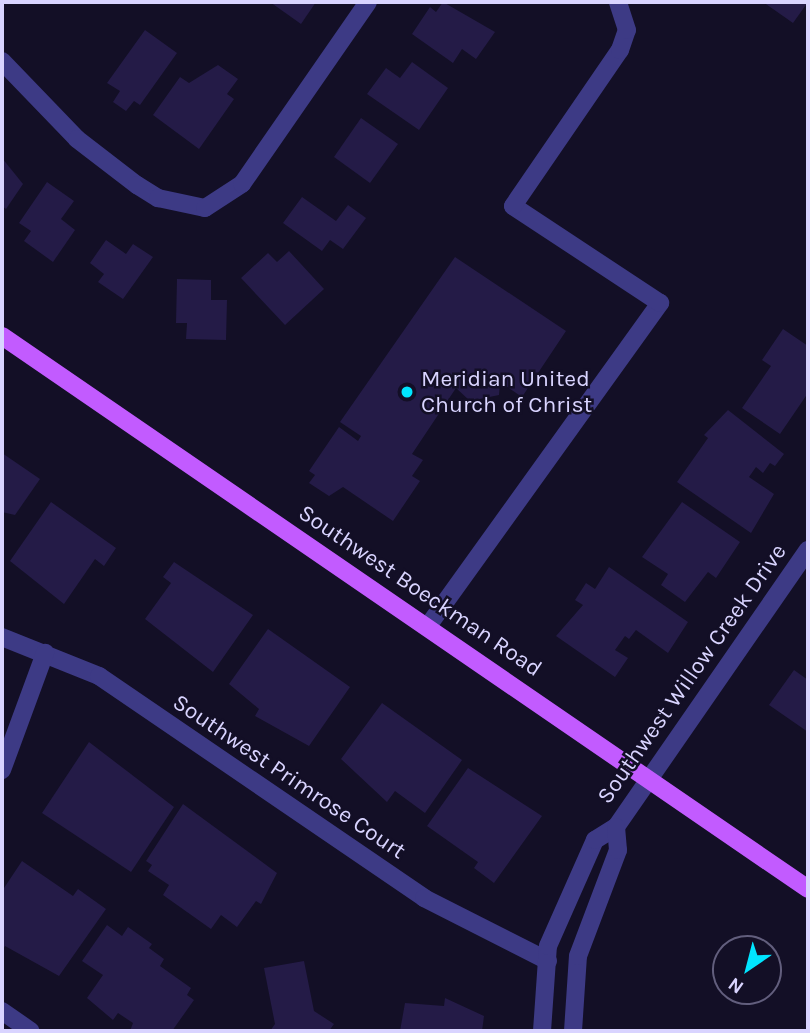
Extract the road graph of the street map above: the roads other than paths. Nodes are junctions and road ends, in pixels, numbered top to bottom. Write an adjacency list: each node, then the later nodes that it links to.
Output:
1 (368, 2): 3 (street)
2 (618, 2): 6 (street)
3 (2, 61)
4 (2, 337): 6 (main road, Southwest Boeckman Road)
5 (808, 550): 10 (street, Southwest Willow Creek Drive)
6 (428, 626): 10 (main road, Southwest Boeckman Road)
7 (2, 637): 8 (street, Southwest Primrose Court)
8 (45, 653): 9 (street); 13 (street, Southwest Primrose Court)
9 (2, 770)
10 (650, 777): 11 (street, Southwest Willow Creek Drive); 12 (main road, Southwest Boeckman Road)
11 (616, 827): 13 (street, Southwest Willow Creek Drive); 17 (street, Southwest Willow Creek Drive)
12 (808, 889)
13 (548, 961): 16 (street, Southwest Willow Creek Drive)
14 (2, 1011): 15 (street)
15 (31, 1031)
16 (542, 1031)
17 (573, 1031)

